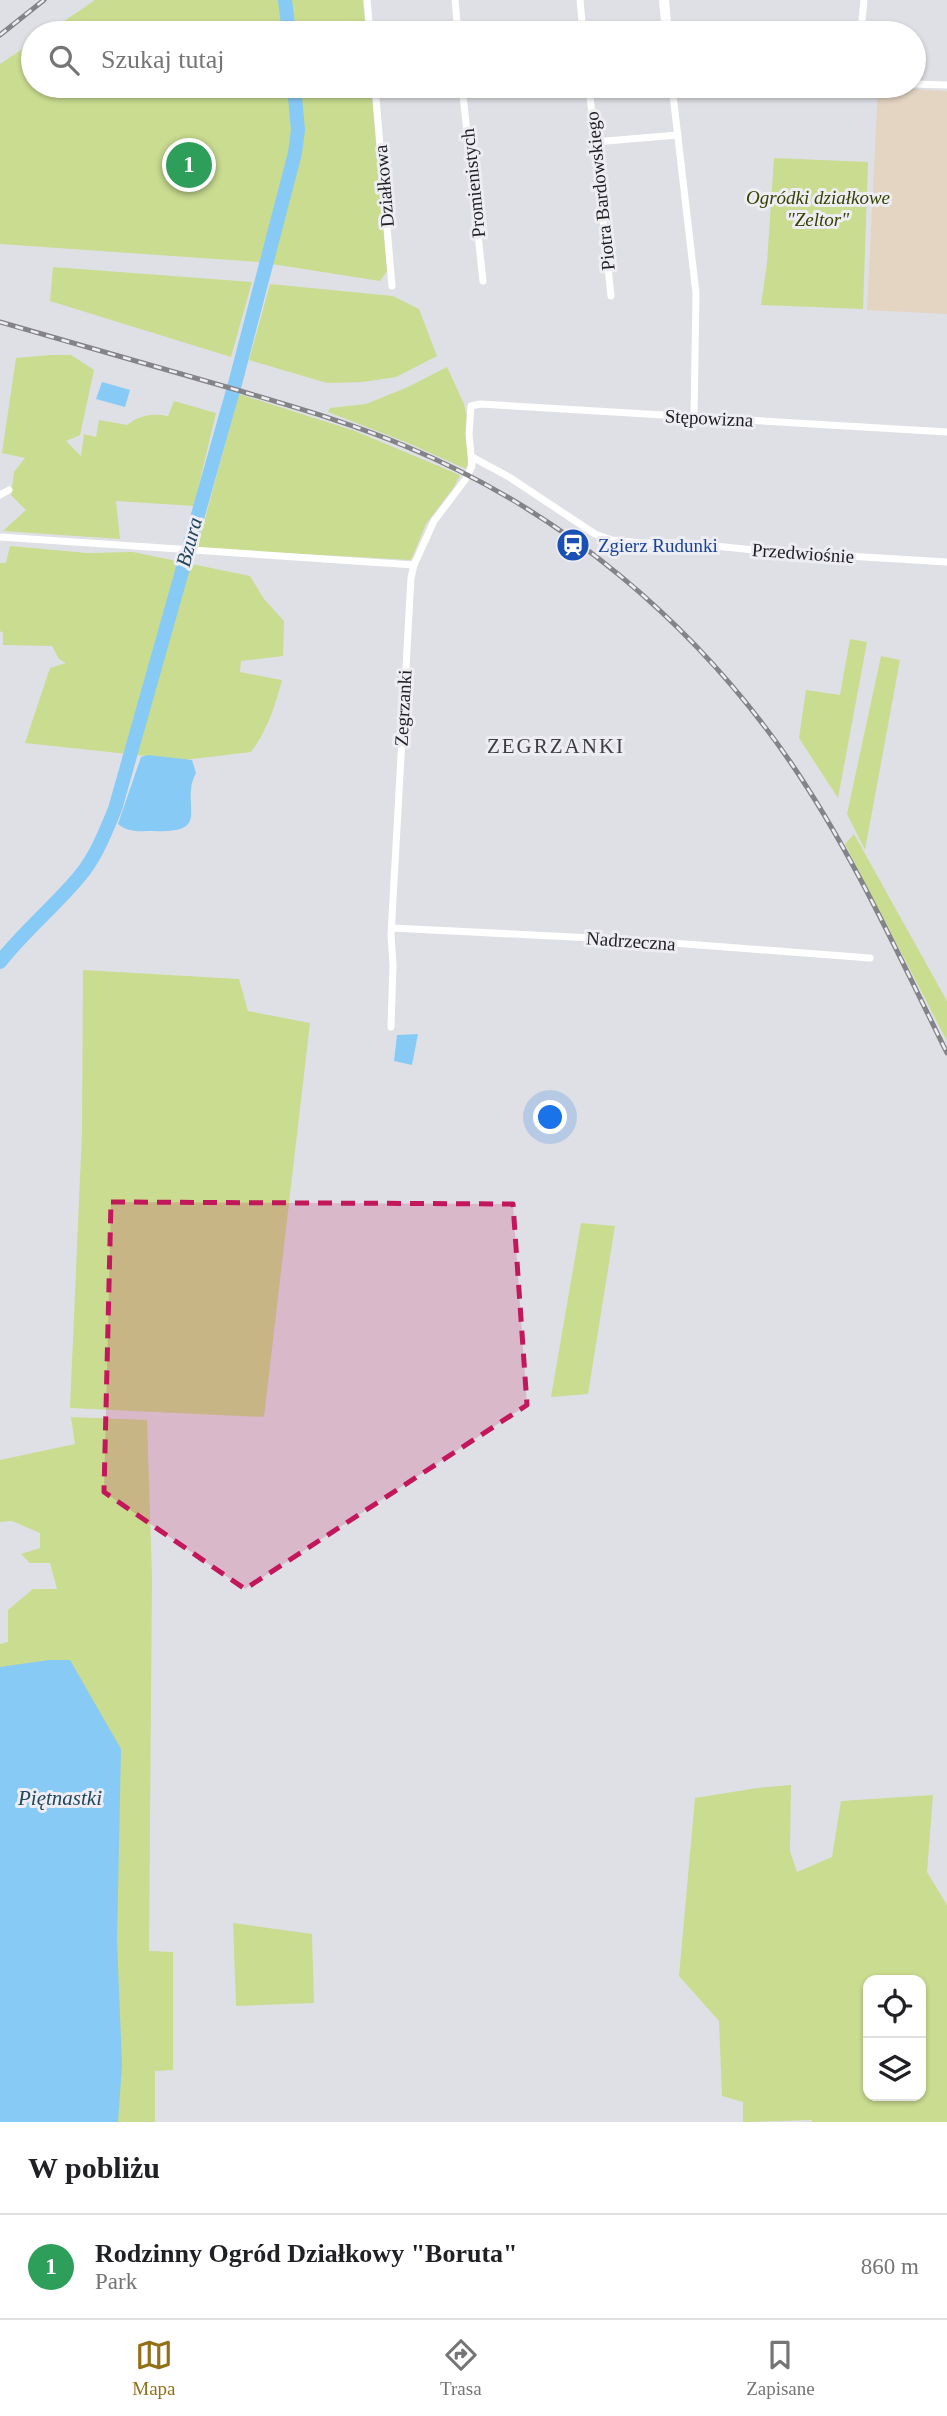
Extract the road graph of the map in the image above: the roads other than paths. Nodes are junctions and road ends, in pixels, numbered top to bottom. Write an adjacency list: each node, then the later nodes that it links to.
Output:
1 (367, 0): 6 (street)
2 (455, 0): 7 (street)
3 (580, 0): 8 (street)
4 (664, 0): 9 (street)
5 (864, 0): 10 (street)
6 (369, 21)
7 (457, 21)
8 (582, 21)
9 (666, 21)
10 (862, 21)
11 (926, 84): 12 (street)
12 (947, 85)
13 (377, 98): 20 (street, Działkowa)
14 (463, 98): 19 (street, Promienistych)
15 (590, 98): 18 (street, Piotra Bardowskiego)
16 (673, 98): 17 (street)
17 (678, 135): 18 (street); 23 (street)
18 (594, 142): 21 (street, Piotra Bardowskiego)
19 (483, 281)
20 (392, 286)
21 (611, 296)
22 (471, 406): 23 (street, Stępowizna); 25 (street, Zegrzanki)
23 (694, 417): 24 (street, Stępowizna)
24 (947, 432)
25 (472, 457): 29 (street, Przedwiośnie); 30 (street, Zegrzanki)
26 (9, 489): 27 (street)
27 (0, 495)
28 (0, 537): 30 (street)
29 (947, 562)
30 (414, 565): 31 (street, Zegrzanki)
31 (392, 929): 32 (street, Nadrzeczna); 33 (street, Zegrzanki)
32 (870, 958)
33 (391, 1027)

